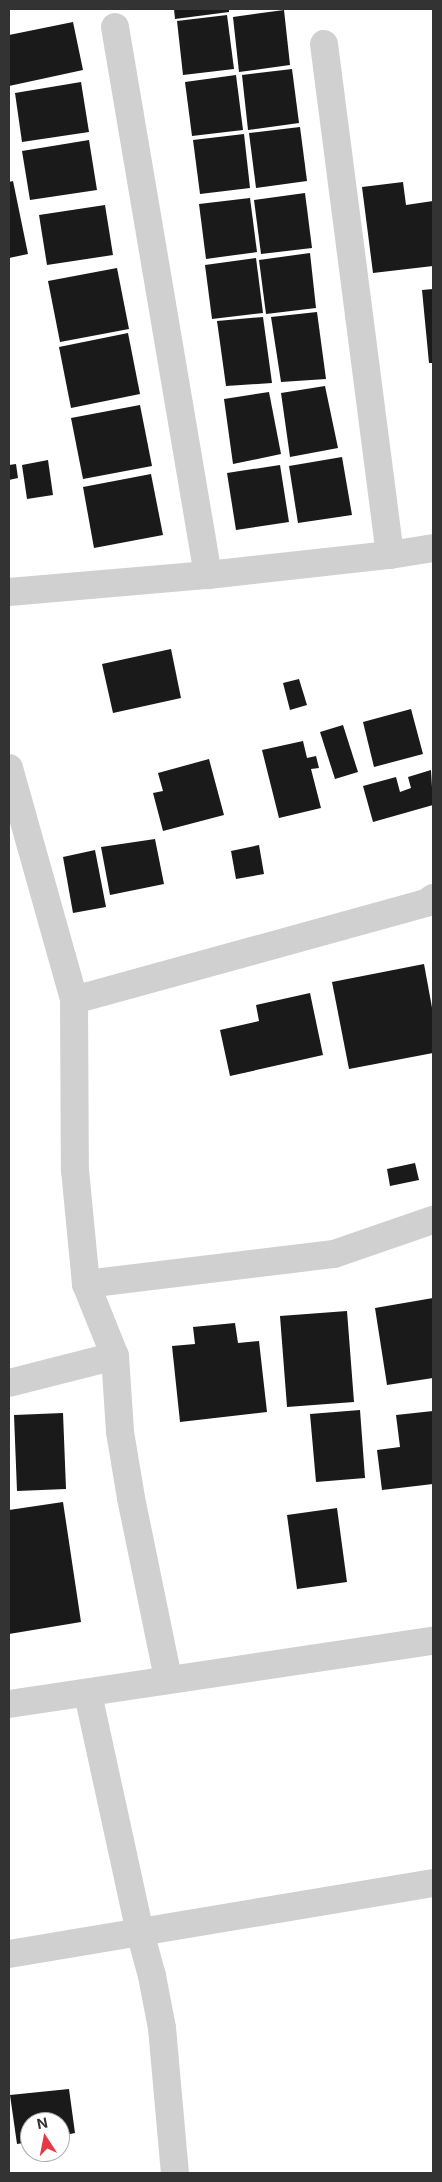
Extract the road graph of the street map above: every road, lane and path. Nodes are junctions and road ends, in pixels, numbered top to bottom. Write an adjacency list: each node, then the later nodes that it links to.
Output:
1 (115, 27): 5 (street)
2 (324, 44): 4 (street)
3 (433, 548): 4 (street)
4 (390, 555): 5 (street)
5 (208, 575): 6 (street)
6 (9, 592)
7 (9, 768): 9 (street)
8 (433, 898): 9 (street)
9 (74, 1000): 11 (street)
10 (433, 1220): 11 (street)
11 (86, 1284): 12 (street)
12 (115, 1356): 13 (street); 15 (street)
13 (9, 1383)
14 (433, 1641): 15 (street)
15 (168, 1679): 16 (street)
16 (88, 1694): 17 (street); 19 (street)
17 (9, 1704)
18 (433, 1883): 19 (street)
19 (140, 1932): 20 (street); 21 (street)
20 (9, 1954)
21 (175, 2173)

